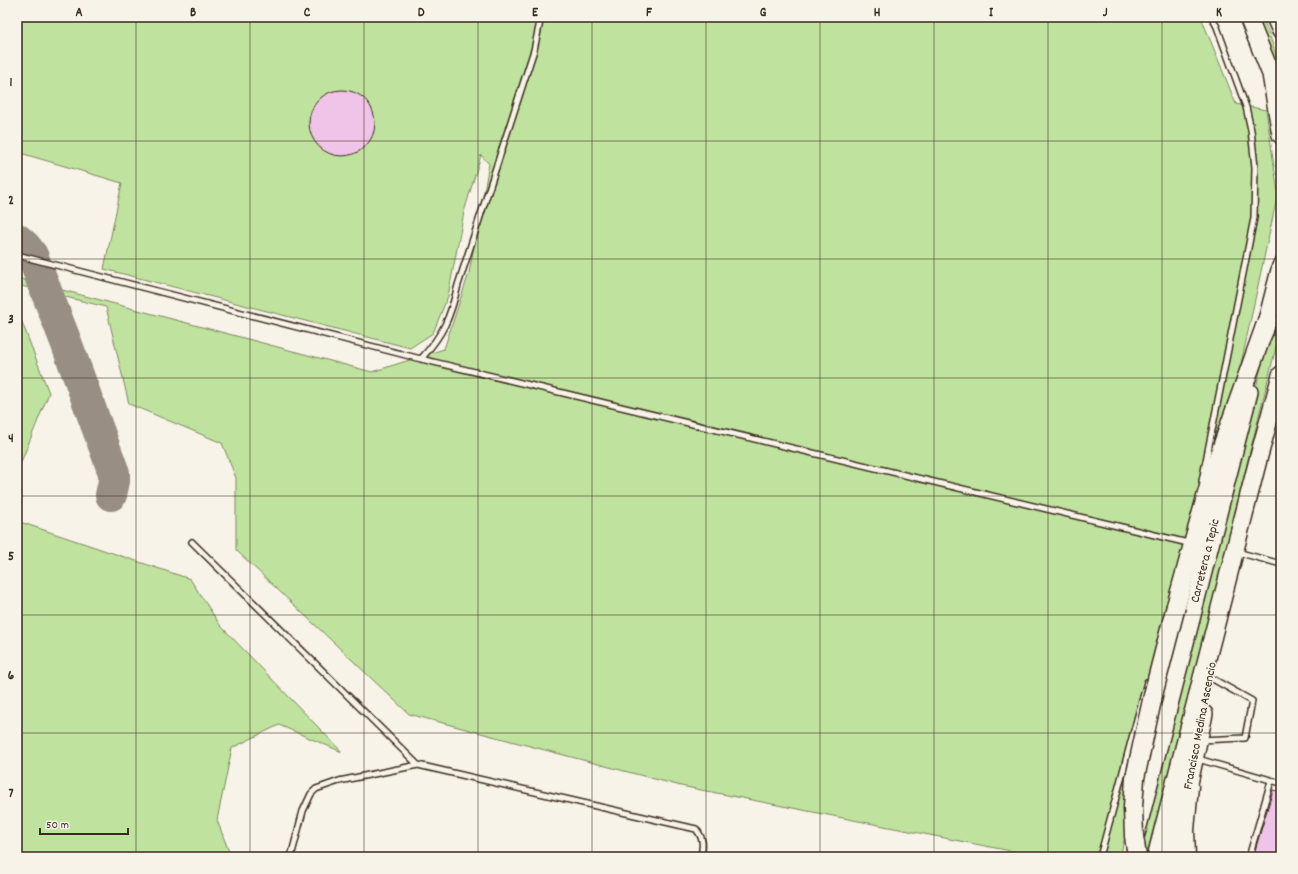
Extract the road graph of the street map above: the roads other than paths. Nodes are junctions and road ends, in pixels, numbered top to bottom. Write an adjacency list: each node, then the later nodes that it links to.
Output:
1 (541, 17): 10 (lane)
2 (1212, 17): 12 (lane)
3 (1248, 17): 6 (highway)
4 (1275, 17): 5 (highway)
5 (1281, 31)
6 (1281, 135)
7 (17, 255): 10 (lane)
8 (1281, 266): 9 (highway, Carretera a Tepic)
9 (1268, 318): 31 (highway, Carretera a Tepic); 32 (highway, bridge)
10 (421, 358): 15 (lane)
11 (1280, 380): 17 (highway, Carretera a Tepic)
12 (1201, 484)
13 (1186, 535): 15 (lane)
14 (192, 542): 24 (lane)
15 (1184, 542): 16 (lane)
16 (1182, 550)
17 (1234, 552): 18 (lane); 19 (highway, Carretera a Tepic)
18 (1281, 564)
19 (1223, 594): 21 (highway, Francisco Medina Ascencio); 33 (highway, Carretera a Tepic)
20 (1149, 676): 30 (lane)
21 (1211, 678): 22 (highway, Francisco Medina Ascencio); 22 (lane)
22 (1199, 740): 23 (highway, Francisco Medina Ascencio)
23 (1195, 758): 25 (lane); 27 (highway, Francisco Medina Ascencio)
24 (418, 765): 28 (lane); 29 (lane)
25 (1271, 781): 26 (lane); 36 (lane)
26 (1281, 784)
27 (1189, 786): 34 (highway, Francisco Medina Ascencio); 35 (highway)
28 (291, 857)
29 (701, 857)
30 (1100, 857)
31 (1130, 857)
32 (1137, 857)
33 (1156, 857)
34 (1173, 857)
35 (1186, 857)
36 (1249, 857)

